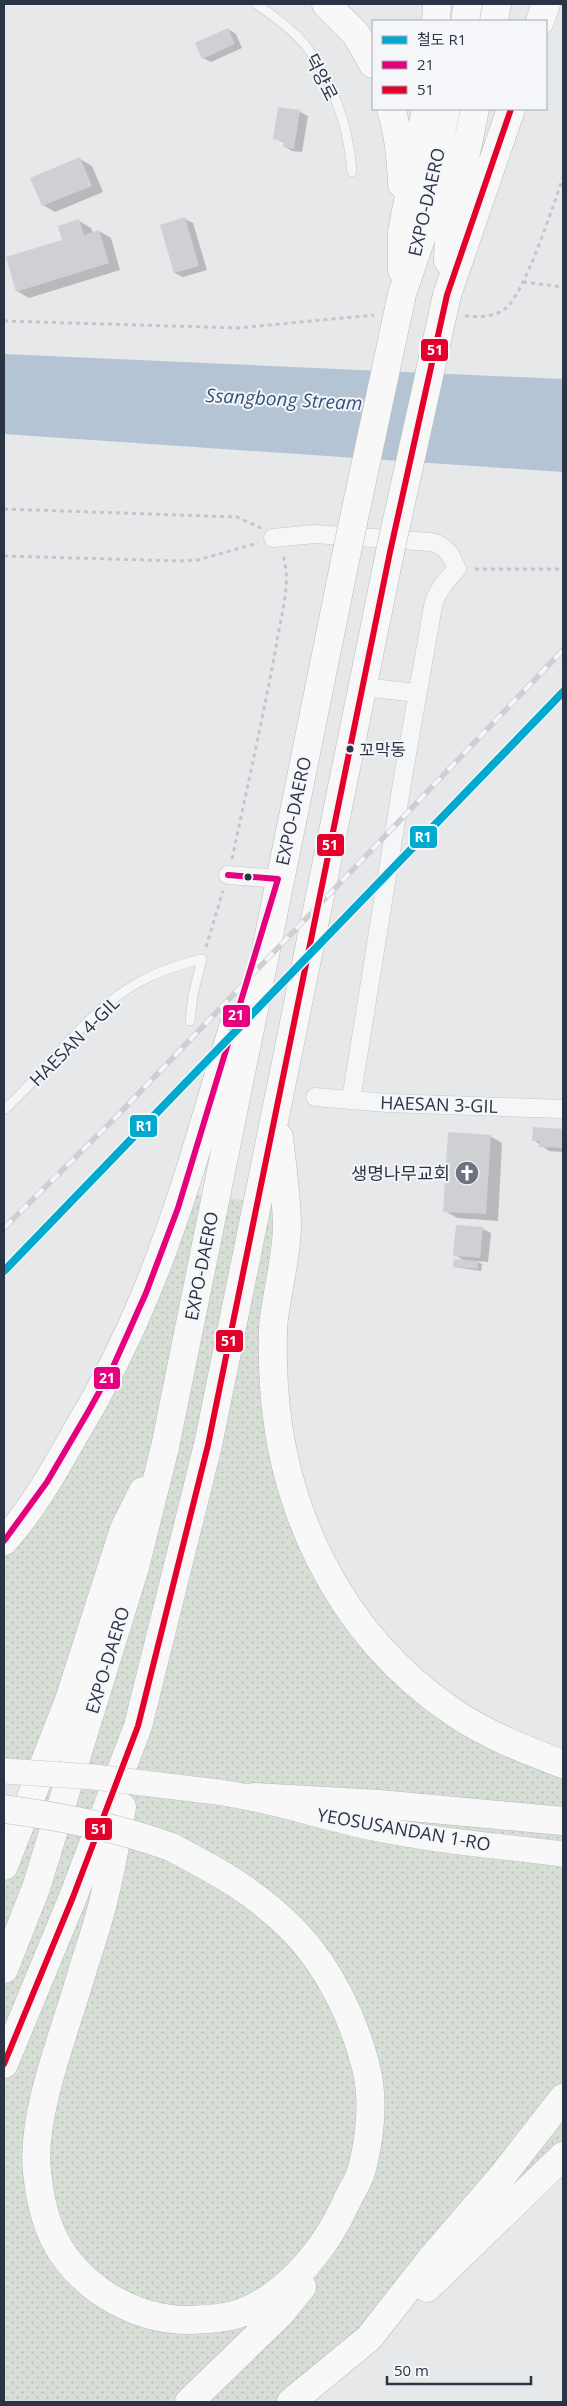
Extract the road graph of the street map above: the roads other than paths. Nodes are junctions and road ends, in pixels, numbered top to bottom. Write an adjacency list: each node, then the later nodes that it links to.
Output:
1 (256, 4): 17 (lane, 덕양로)
2 (326, 4): 11 (highway)
3 (437, 4): 7 (highway)
4 (468, 4): 8 (highway)
5 (497, 4): 9 (highway)
6 (546, 4): 10 (highway)
7 (436, 20)
8 (465, 20)
9 (494, 20)
10 (540, 20)
11 (372, 62)
12 (391, 110): 18 (highway)
13 (426, 110): 18 (highway)
14 (446, 110): 19 (highway, EXPO-DAERO)
15 (475, 110): 20 (highway, EXPO-DAERO)
16 (510, 110): 20 (highway)
17 (352, 172)
18 (402, 232): 19 (highway)
19 (402, 294): 25 (highway, EXPO-DAERO, bridge)
20 (451, 305): 22 (highway, bridge)
21 (273, 538): 23 (street)
22 (363, 687): 23 (street); 29 (highway)
23 (417, 693): 28 (street)
24 (228, 875): 25 (street)
25 (278, 879): 32 (highway, EXPO-DAERO); 33 (highway)
26 (190, 1021): 31 (lane, HAESAN 4-GIL)
27 (316, 1097): 28 (street, HAESAN 3-GIL)
28 (351, 1100): 30 (street, HAESAN 3-GIL)
29 (277, 1109): 34 (highway); 35 (highway)
30 (563, 1109)
31 (4, 1110)
32 (165, 1447): 41 (highway); 42 (highway, EXPO-DAERO)
33 (4, 1541)
34 (138, 1726): 43 (highway); 46 (highway)
35 (563, 1764)
36 (4, 1771): 37 (street, YEOSUSANDAN 1-RO, bridge)
37 (254, 1797): 39 (highway); 40 (street, YEOSUSANDAN 1-RO)
38 (4, 1809): 46 (highway, bridge)
39 (563, 1821)
40 (563, 1854)
41 (4, 1866)
42 (4, 1968)
43 (4, 2064)
44 (563, 2098): 47 (highway)
45 (563, 2156): 47 (highway)
46 (362, 2173): 48 (highway)
47 (369, 2338): 49 (highway)
48 (190, 2402)
49 (292, 2402)

